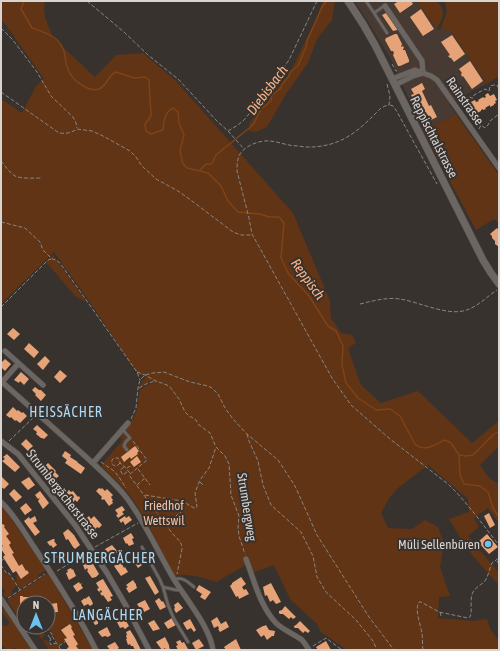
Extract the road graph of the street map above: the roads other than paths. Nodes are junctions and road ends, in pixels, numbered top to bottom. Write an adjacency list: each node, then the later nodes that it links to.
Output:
1 (348, 1): 7 (main road, Reppischtalstrasse)
2 (366, 1): 4 (lane)
3 (385, 6): 4 (lane); 6 (street)
4 (374, 13): 5 (lane)
5 (387, 33)
6 (423, 72): 7 (street); 7 (street, Rainstrasse); 8 (street, Rainstrasse)
7 (391, 81): 9 (main road, Reppischtalstrasse)
8 (499, 168)
9 (499, 284)
10 (5, 351): 11 (street)
11 (18, 364): 12 (street); 13 (street)
12 (1, 381): 18 (street)
13 (43, 385)
14 (128, 423): 15 (street)
15 (123, 430): 17 (lane); 18 (street)
16 (3, 442): 31 (street, Strumbergächerstrasse)
17 (127, 450)
18 (95, 461): 22 (street)
19 (1, 502): 30 (street)
20 (142, 547): 23 (lane)
21 (246, 559): 28 (street, Strumbergweg)
22 (174, 580): 24 (lane); 25 (street)
23 (163, 587): 25 (lane); 27 (lane)
24 (194, 587)
25 (181, 590): 32 (street)
26 (4, 599): 29 (street)
27 (188, 642)
28 (310, 649)
29 (35, 650)
30 (96, 650)
31 (149, 650)
32 (213, 650)

